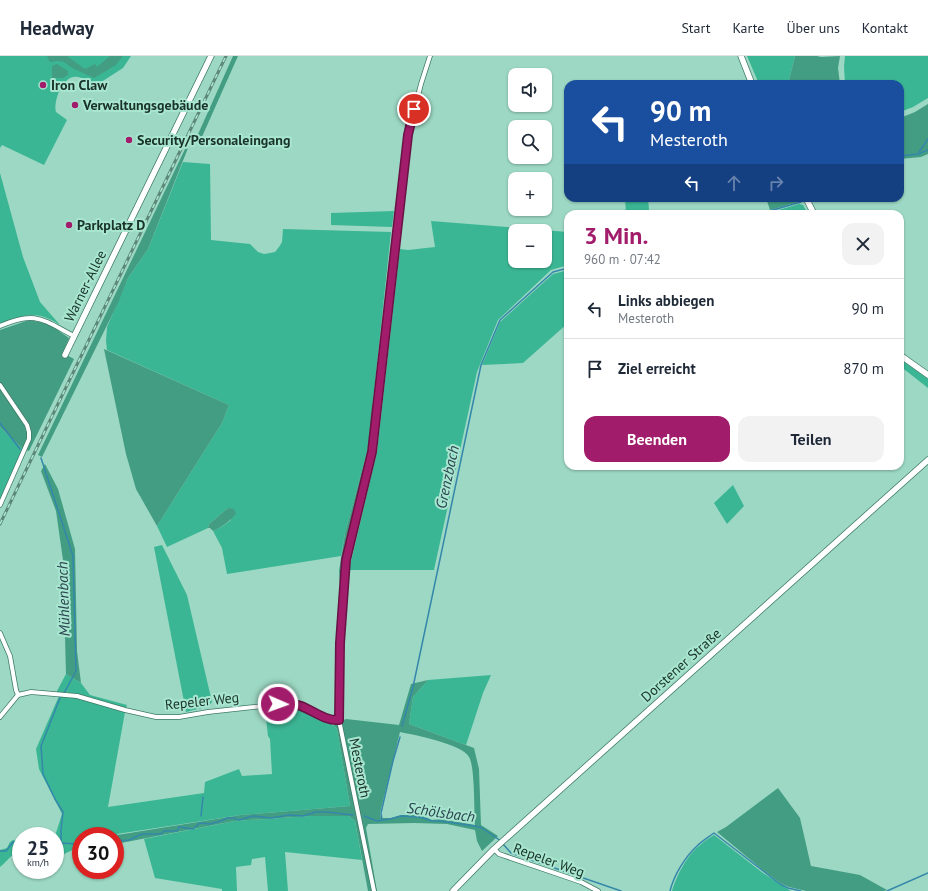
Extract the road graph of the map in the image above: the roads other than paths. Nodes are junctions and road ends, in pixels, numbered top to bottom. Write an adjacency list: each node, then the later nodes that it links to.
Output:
1 (211, 56): 6 (main road, Warner-Allee)
2 (430, 56): 16 (street, Mesteroth)
3 (741, 56): 4 (main road)
4 (750, 80)
5 (0, 326): 6 (street)
6 (74, 336): 7 (main road, Warner-Allee)
7 (65, 355)
8 (904, 358): 9 (main road)
9 (928, 375)
10 (0, 384): 12 (street)
11 (928, 460): 17 (main road, Dorstener Straße)
12 (0, 505)
13 (0, 633): 14 (street)
14 (18, 695): 15 (street); 16 (street, Repeler Weg)
15 (0, 717)
16 (339, 720): 18 (street, Mesteroth)
17 (497, 847): 19 (main road, Dorstener Straße); 20 (street, Repeler Weg)
18 (374, 891)
19 (453, 891)
20 (598, 891)

